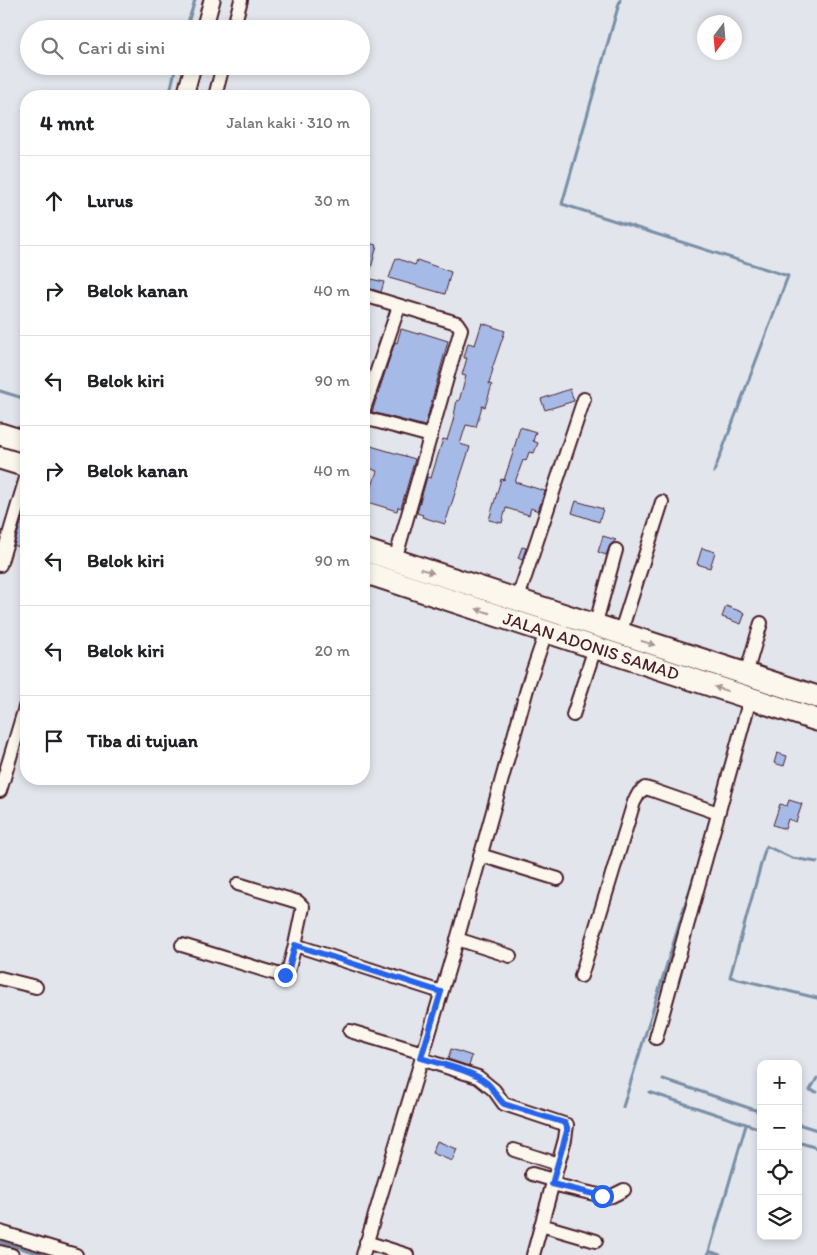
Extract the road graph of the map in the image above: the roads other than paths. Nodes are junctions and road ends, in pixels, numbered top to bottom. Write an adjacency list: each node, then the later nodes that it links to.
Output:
1 (212, 0): 3 (street)
2 (241, 0): 4 (street)
3 (206, 20)
4 (235, 20)
5 (191, 75): 7 (street)
6 (221, 75): 8 (street)
7 (187, 90)
8 (217, 90)
9 (370, 297): 10 (street)
10 (399, 306): 11 (street); 15 (street)
11 (370, 391)
12 (584, 400): 26 (street)
13 (370, 420): 15 (street)
14 (0, 434): 16 (highway)
15 (431, 436): 23 (street)
16 (20, 440)
17 (0, 458): 18 (highway)
18 (20, 464)
19 (20, 498): 24 (street)
20 (662, 502): 27 (street)
21 (616, 550): 29 (street)
22 (370, 551): 23 (highway)
23 (397, 554): 26 (highway, one-way to 26)
24 (0, 565)
25 (370, 576): 30 (highway, JALAN ADONIS SAMAD, one-way to 25)
26 (520, 594): 29 (highway)
27 (624, 625): 29 (highway); 32 (highway, one-way to 32)
28 (760, 625): 32 (street)
29 (595, 626)
30 (546, 632): 31 (highway, JALAN ADONIS SAMAD); 40 (street)
31 (595, 648): 34 (highway, JALAN ADONIS SAMAD, one-way to 31); 35 (street)
32 (746, 674): 33 (highway)
33 (817, 697)
34 (750, 699): 36 (highway, JALAN ADONIS SAMAD); 39 (street)
35 (573, 715)
36 (817, 720)
37 (20, 724): 38 (street)
38 (1, 786)
39 (718, 812): 47 (street); 52 (street)
40 (480, 855): 41 (street); 43 (street)
41 (558, 879)
42 (238, 884): 45 (street)
43 (457, 940): 46 (street); 50 (street)
44 (182, 945): 45 (street)
45 (295, 945): 50 (street)
46 (510, 956)
47 (581, 976)
48 (0, 978): 49 (street)
49 (36, 987)
50 (441, 992): 53 (street)
51 (350, 1031): 53 (street)
52 (656, 1038)
53 (422, 1056): 55 (street); 62 (street)
54 (514, 1150): 55 (street)
55 (558, 1164): 57 (street)
56 (532, 1174): 57 (street)
57 (553, 1182): 58 (street); 59 (street)
58 (624, 1190)
59 (541, 1225): 61 (street); 68 (street)
60 (0, 1232): 65 (street)
61 (596, 1241)
62 (366, 1242): 66 (street); 67 (street)
63 (0, 1252): 64 (street)
64 (12, 1255)
65 (76, 1255)
66 (363, 1255)
67 (407, 1255)
68 (533, 1255)

